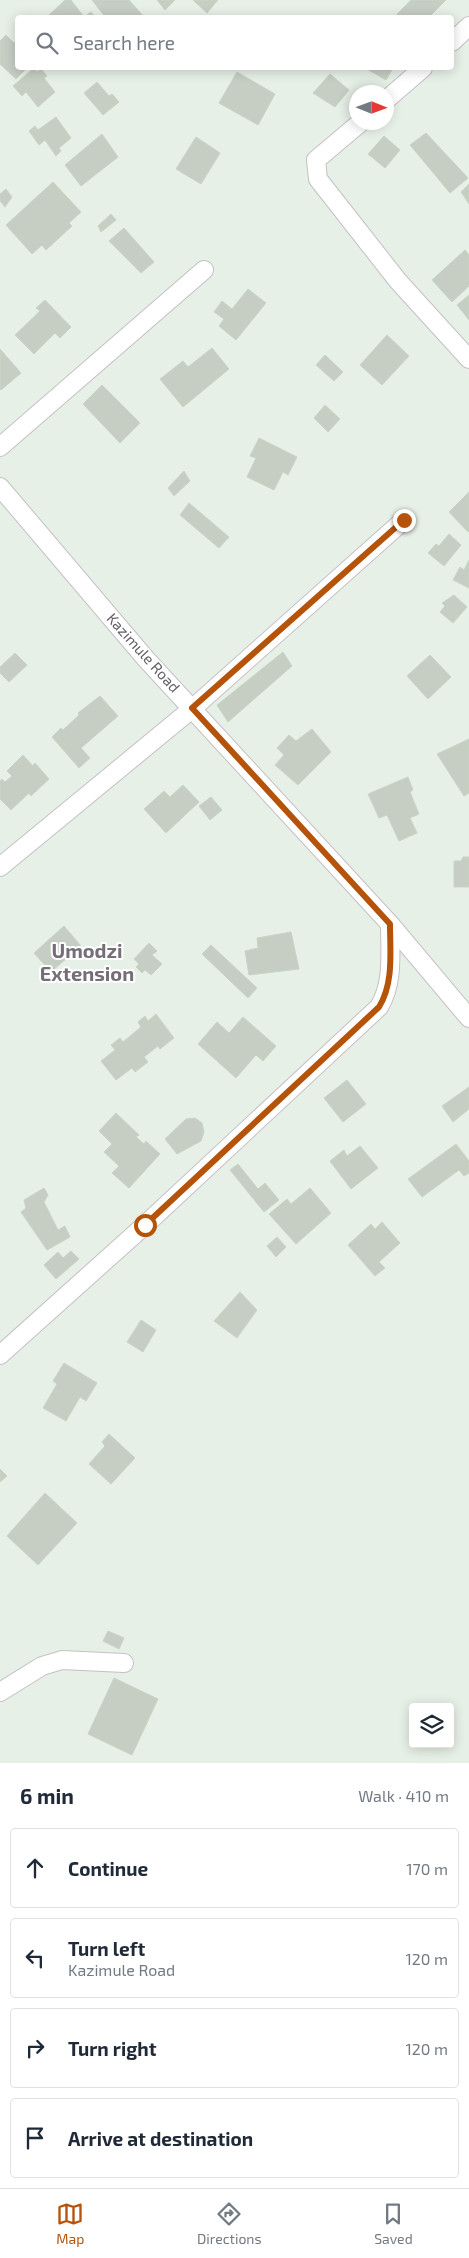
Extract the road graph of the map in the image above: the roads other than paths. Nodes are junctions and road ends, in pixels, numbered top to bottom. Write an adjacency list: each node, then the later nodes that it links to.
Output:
1 (469, 26): 2 (street)
2 (454, 40)
3 (421, 70): 4 (street)
4 (394, 93)
5 (352, 130): 7 (street)
6 (204, 270): 8 (street)
7 (469, 359)
8 (0, 447)
9 (0, 487): 11 (street, Kazimule Road)
10 (404, 520): 11 (street)
11 (192, 708): 12 (street); 13 (street, Kazimule Road)
12 (0, 867)
13 (390, 924): 14 (street, Kazimule Road); 15 (street)
14 (469, 1018)
15 (0, 1354)
16 (124, 1663): 17 (street)
17 (0, 1692)

